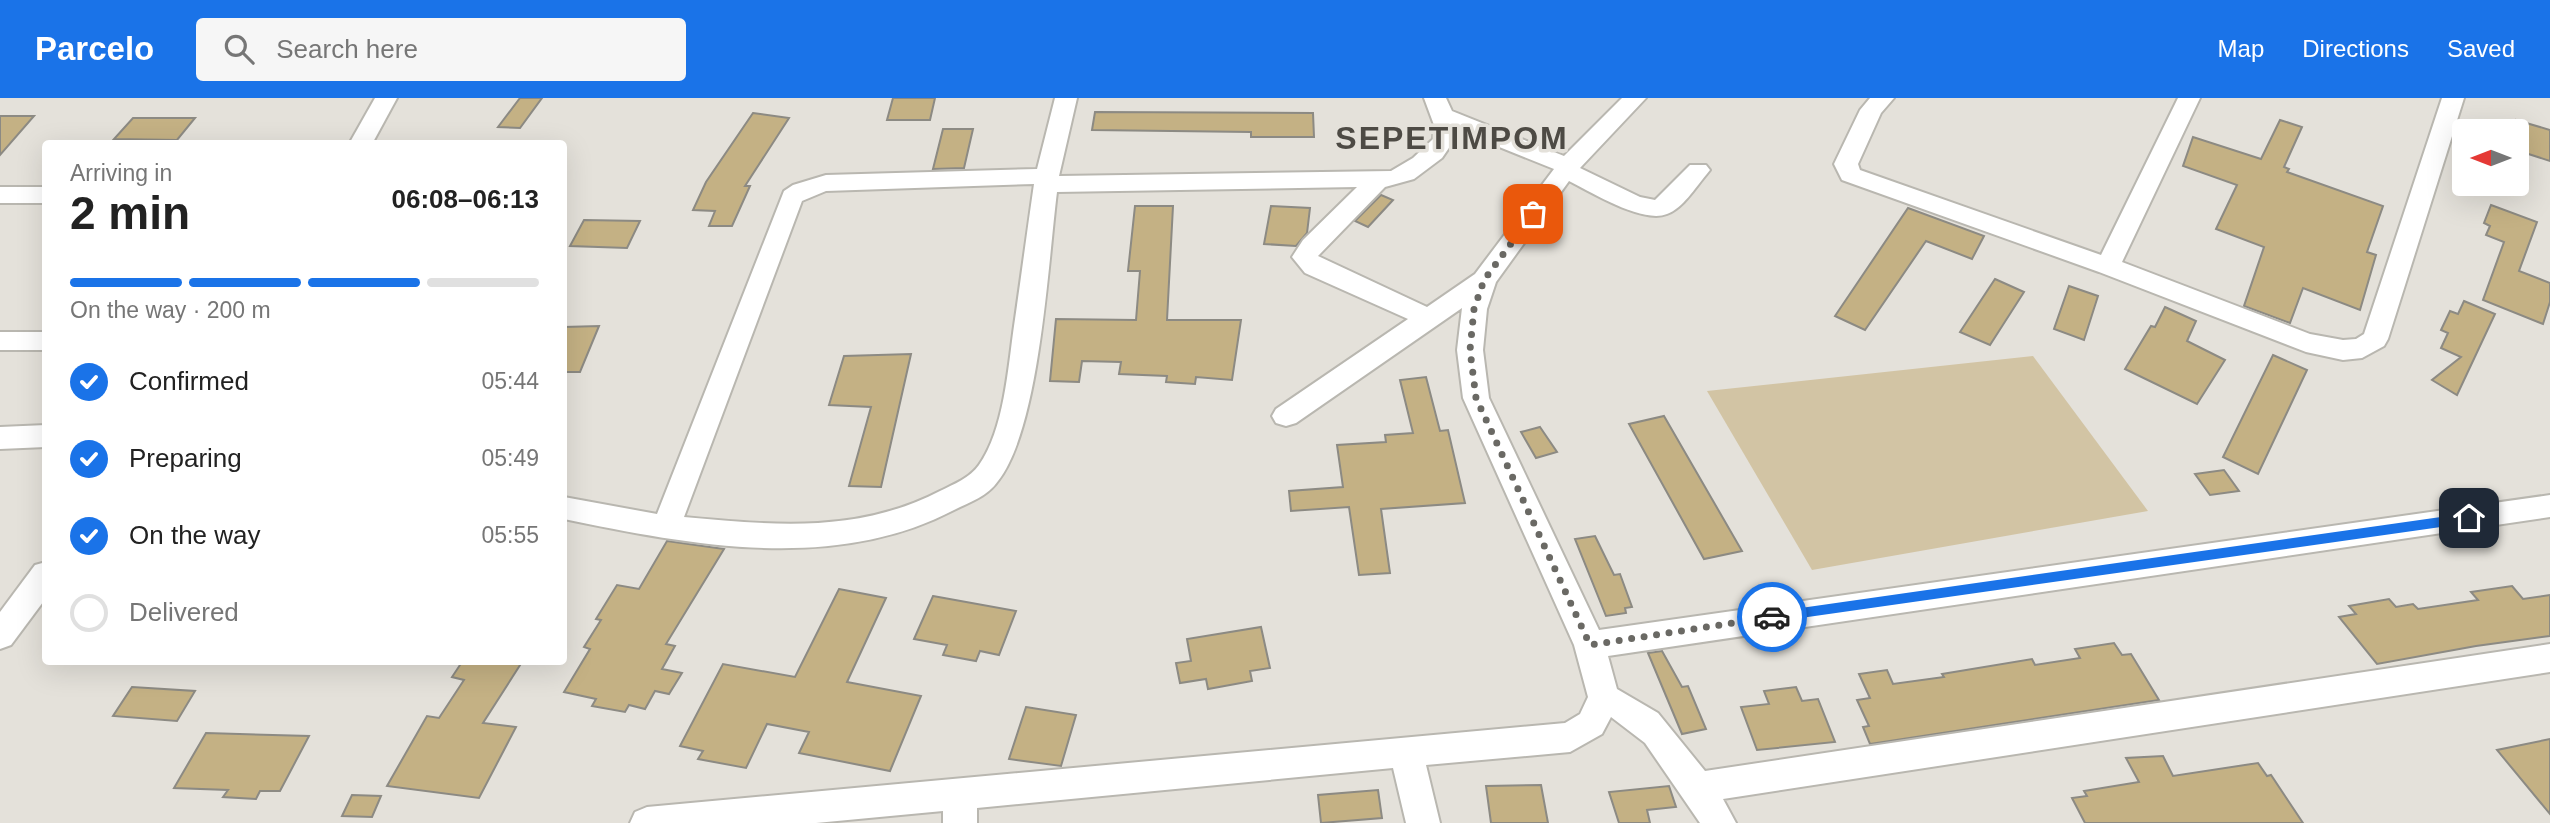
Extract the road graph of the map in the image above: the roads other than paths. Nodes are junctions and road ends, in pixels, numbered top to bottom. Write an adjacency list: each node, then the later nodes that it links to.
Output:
1 (386, 98): 8 (street)
2 (1066, 98): 11 (street)
3 (1635, 98): 9 (street)
4 (1883, 98): 15 (street)
5 (2189, 98): 15 (street)
6 (2453, 98): 15 (street)
7 (1439, 107): 9 (street); 12 (street)
8 (362, 140)
9 (1567, 168): 10 (street); 16 (street)
10 (1698, 170)
11 (1047, 180): 12 (street); 25 (street); 25 (street)
12 (1378, 180): 17 (street)
13 (0, 195): 14 (street)
14 (42, 195)
15 (2108, 265)
16 (1484, 280): 17 (street); 28 (street)
17 (1429, 318): 20 (street)
18 (0, 341): 19 (street)
19 (42, 341)
20 (1286, 416)
21 (42, 436): 22 (street)
22 (0, 438)
23 (2550, 506): 28 (street)
24 (567, 509): 25 (street)
25 (666, 527)
26 (42, 579): 27 (street)
27 (0, 636)
28 (1590, 645): 30 (street)
29 (2550, 659): 32 (street)
30 (1604, 698): 31 (street); 32 (street)
31 (1406, 752): 33 (street); 35 (street)
32 (1698, 788): 36 (street)
33 (960, 809): 34 (street)
34 (647, 823)
35 (1423, 823)
36 (1719, 823)

